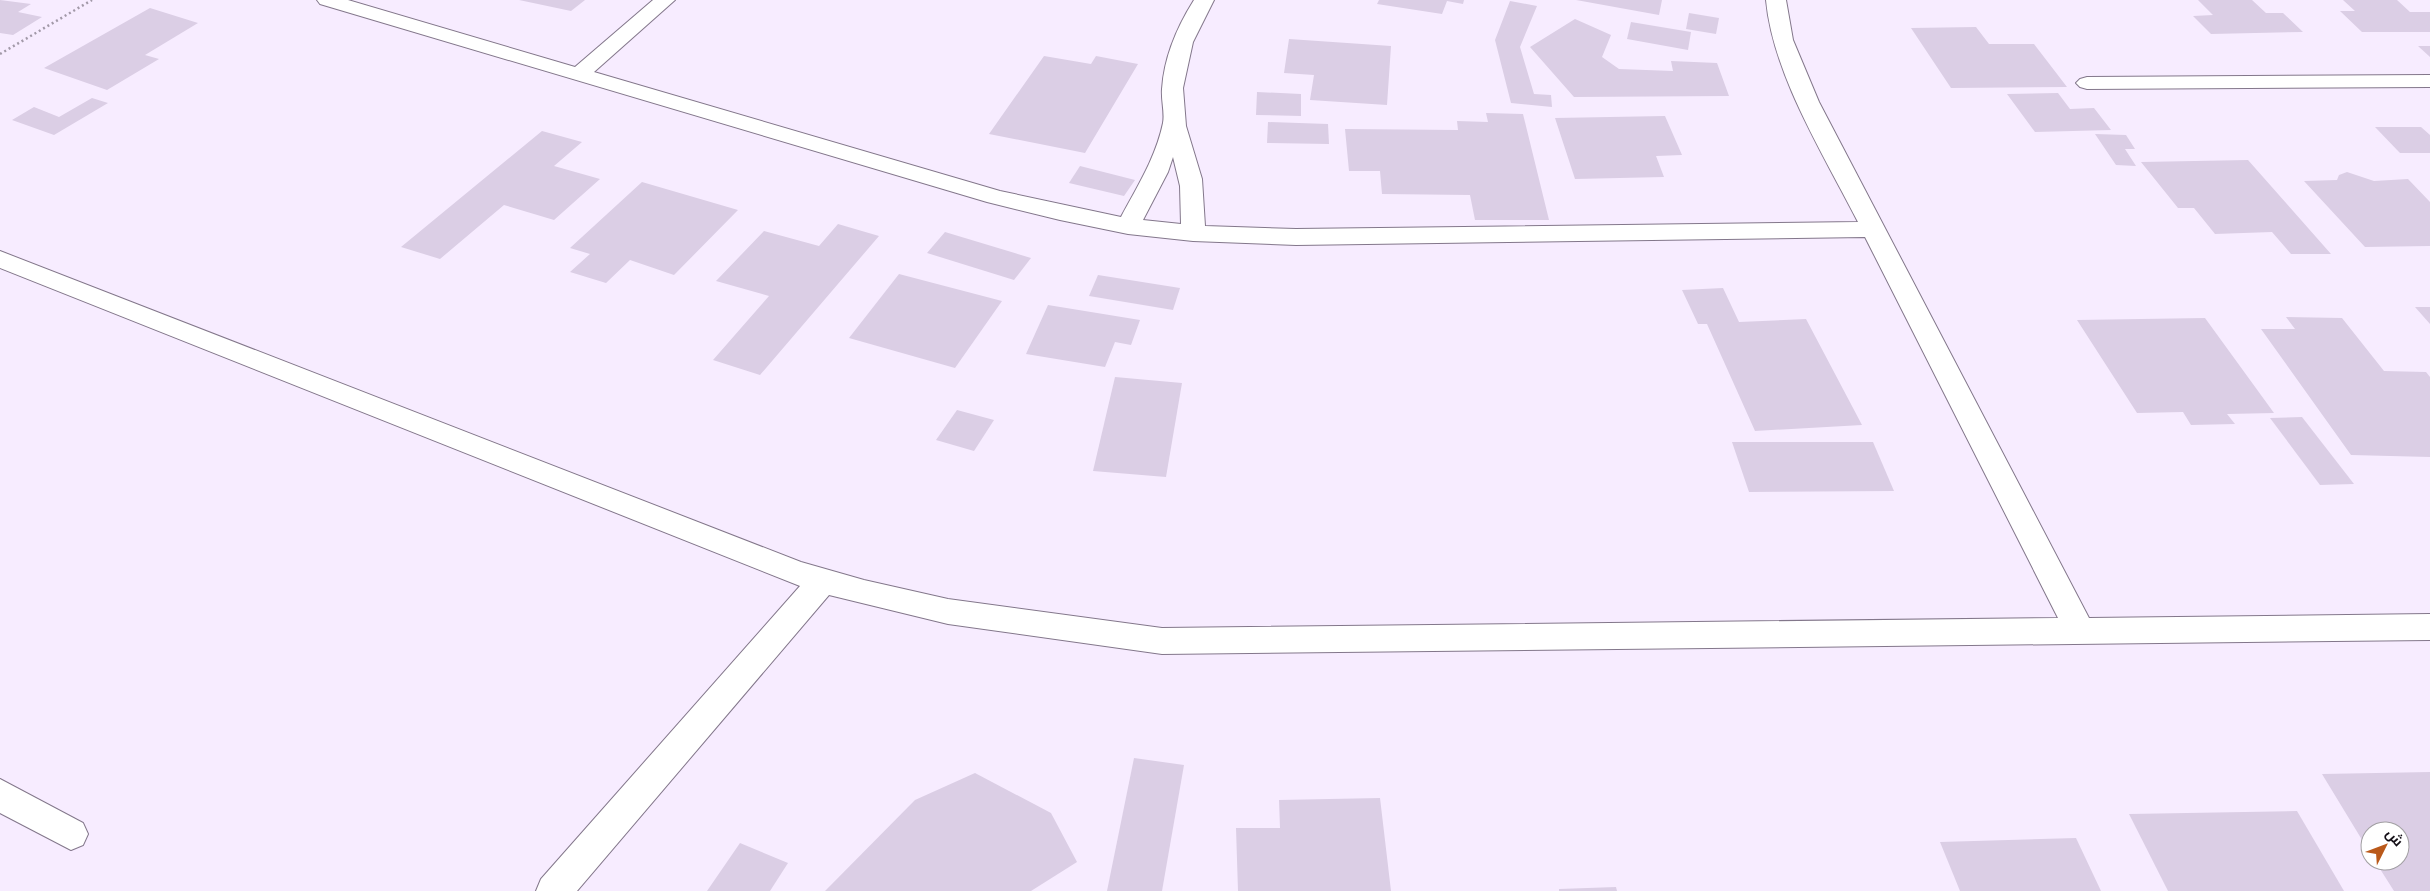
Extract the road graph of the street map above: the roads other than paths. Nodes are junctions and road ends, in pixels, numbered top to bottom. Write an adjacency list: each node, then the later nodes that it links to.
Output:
1 (327, 0): 5 (street)
2 (665, 0): 5 (street)
3 (1204, 0): 8 (street)
4 (1776, 0): 10 (street)
5 (579, 74): 9 (street)
6 (2430, 81): 7 (street)
7 (2087, 83)
8 (1174, 122): 9 (street); 11 (street)
9 (1128, 226): 11 (street)
10 (1873, 229): 11 (street); 15 (street)
11 (1193, 233)
12 (0, 259): 13 (street)
13 (822, 581): 15 (street); 18 (street)
14 (2430, 628): 15 (street)
15 (2081, 632)
16 (0, 795): 17 (street)
17 (71, 834)
18 (554, 891)

